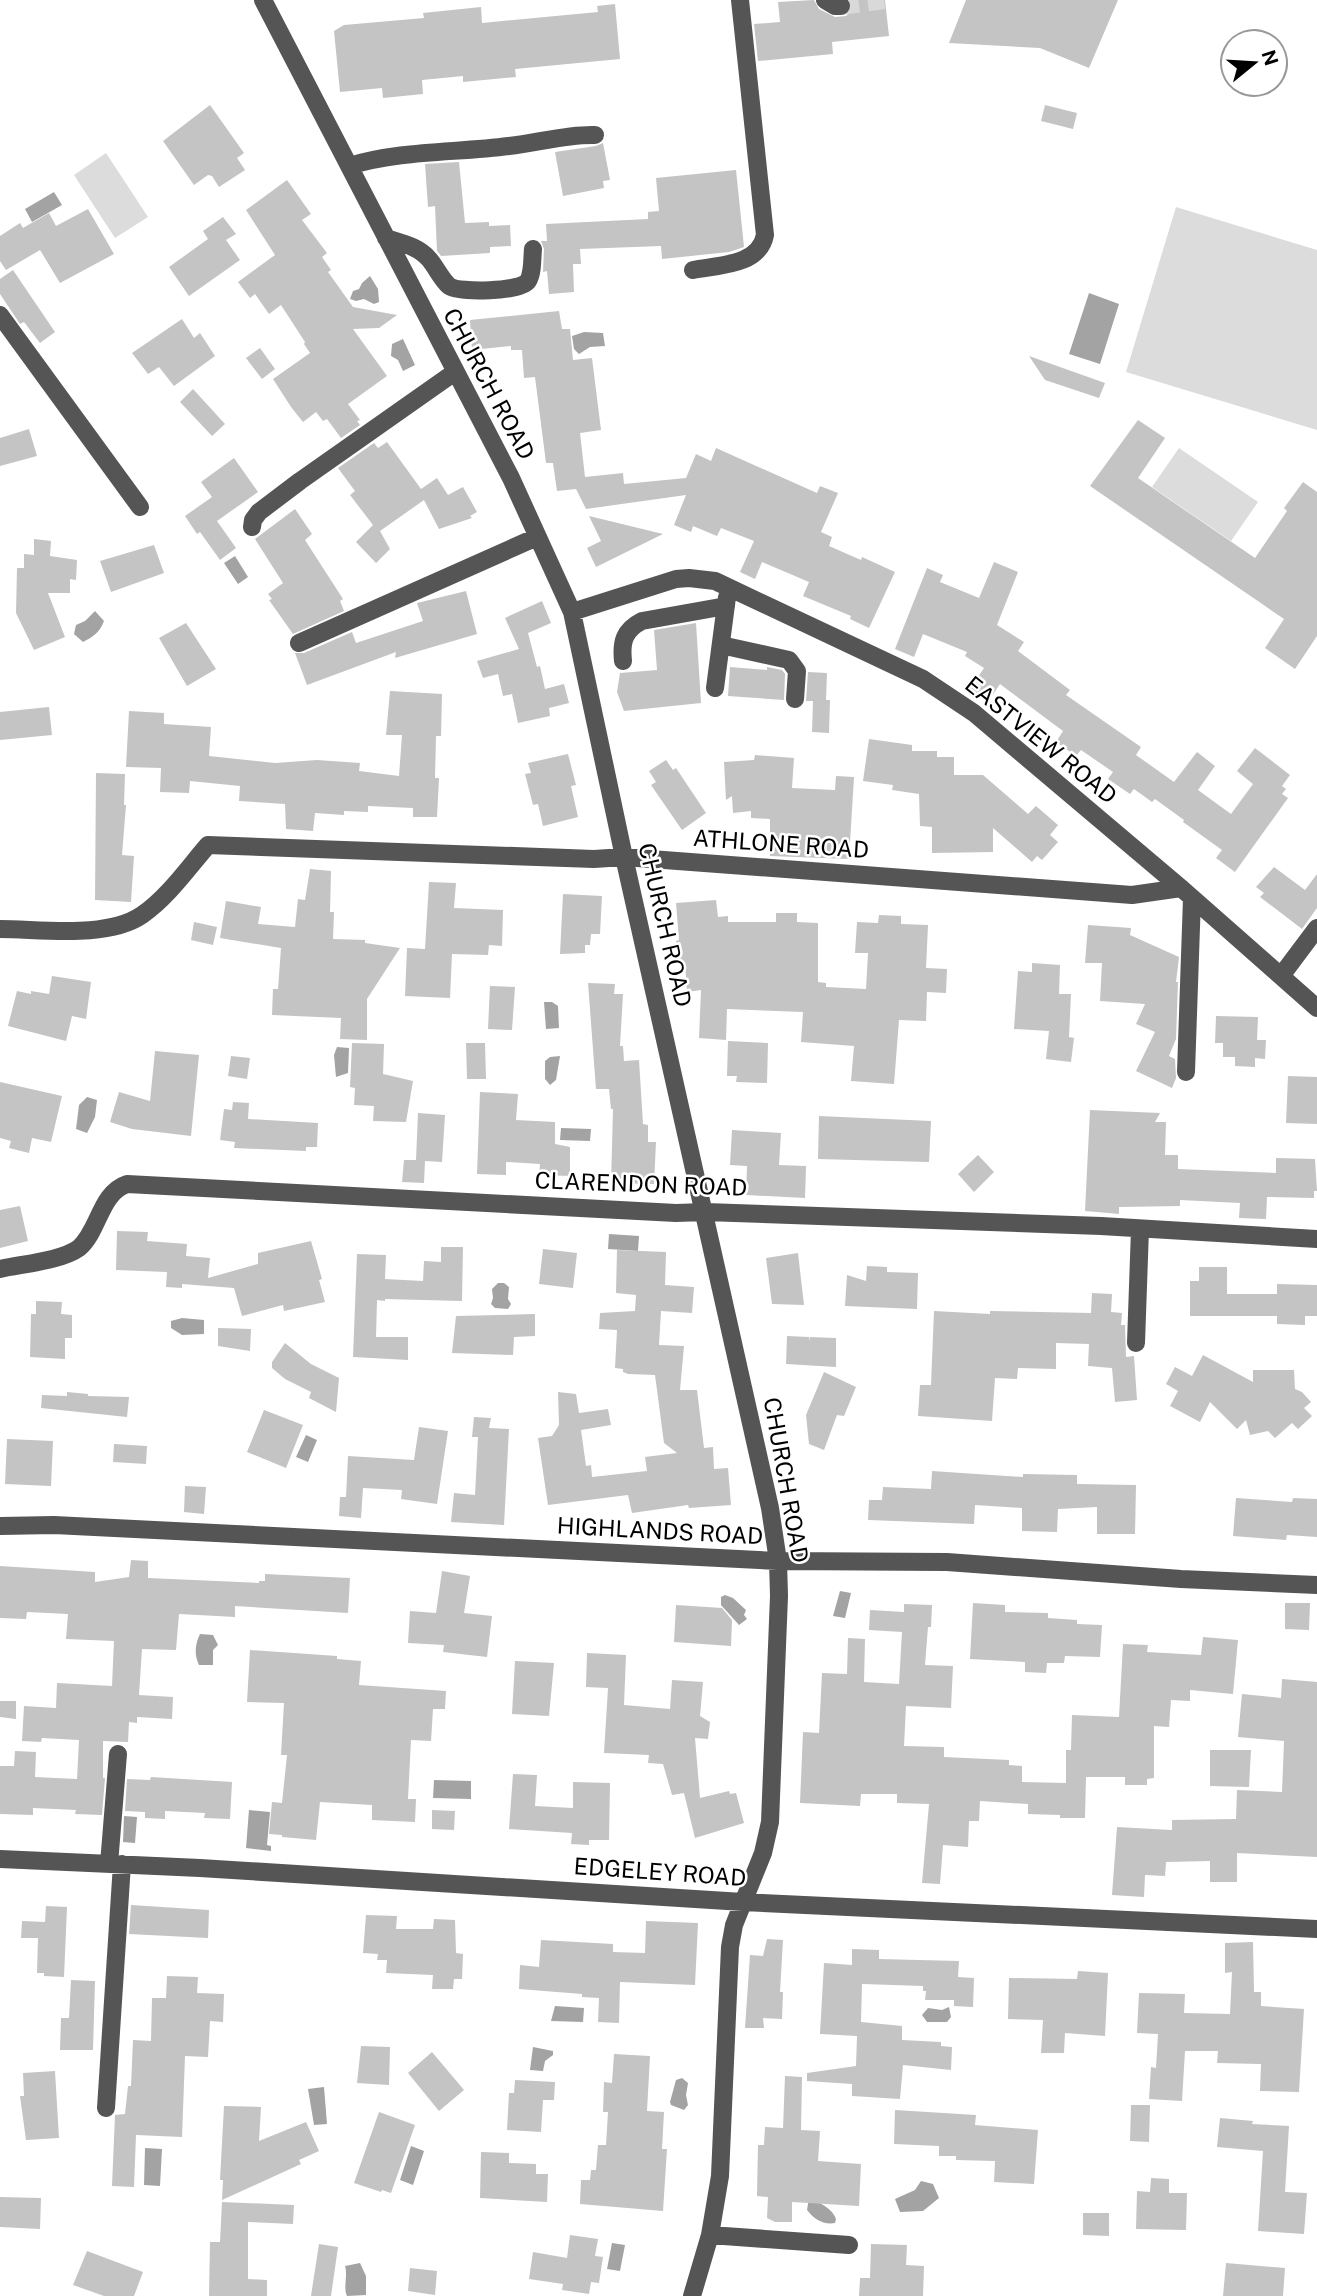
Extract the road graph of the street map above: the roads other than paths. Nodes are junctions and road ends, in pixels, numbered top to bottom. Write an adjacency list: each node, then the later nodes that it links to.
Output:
1 (263, 0): 4 (street, CHURCH ROAD)
2 (275, 0): 4 (street)
3 (740, 0): 9 (street)
4 (273, 19): 6 (street, CHURCH ROAD)
5 (595, 135): 6 (street)
6 (349, 166): 7 (street, CHURCH ROAD)
7 (386, 238): 8 (street); 11 (street, CHURCH ROAD)
8 (533, 249)
9 (692, 270)
10 (0, 315): 12 (street)
11 (455, 372): 13 (street); 14 (street, CHURCH ROAD)
12 (140, 507)
13 (252, 527)
14 (537, 537): 17 (street, CHURCH ROAD); 18 (street)
15 (728, 586): 16 (street); 17 (street, EASTVIEW ROAD); 24 (street, EASTVIEW ROAD)
16 (726, 606): 19 (street); 20 (street)
17 (572, 612): 23 (street, CHURCH ROAD)
18 (299, 643)
19 (721, 645): 21 (street); 22 (street)
20 (623, 661)
21 (715, 688)
22 (795, 699)
23 (624, 857): 24 (street, ATHLONE ROAD); 26 (street, ATHLONE ROAD); 30 (street, CHURCH ROAD)
24 (1186, 893): 27 (street, EASTVIEW ROAD); 29 (street)
25 (1317, 928): 27 (street)
26 (0, 929)
27 (1281, 976): 28 (street, EASTVIEW ROAD)
28 (1317, 1008)
29 (1186, 1072)
30 (705, 1212): 31 (street, CLARENDON ROAD); 33 (street, CLARENDON ROAD); 36 (street, CHURCH ROAD)
31 (1140, 1228): 32 (street, CLARENDON ROAD); 34 (street)
32 (1317, 1239)
33 (0, 1269)
34 (1136, 1343)
35 (0, 1526): 36 (street, HIGHLANDS ROAD)
36 (778, 1562): 37 (street, HIGHLANDS ROAD); 41 (street, CHURCH ROAD)
37 (1317, 1586)
38 (118, 1754): 40 (street)
39 (0, 1859): 40 (street, EDGELEY ROAD)
40 (116, 1864): 41 (street, EDGELEY ROAD); 43 (street)
41 (743, 1902): 42 (street, EDGELEY ROAD); 44 (street, CHURCH ROAD)
42 (1317, 1929)
43 (106, 2108)
44 (710, 2235): 45 (street); 46 (street, CHURCH ROAD)
45 (849, 2245)
46 (692, 2296)

